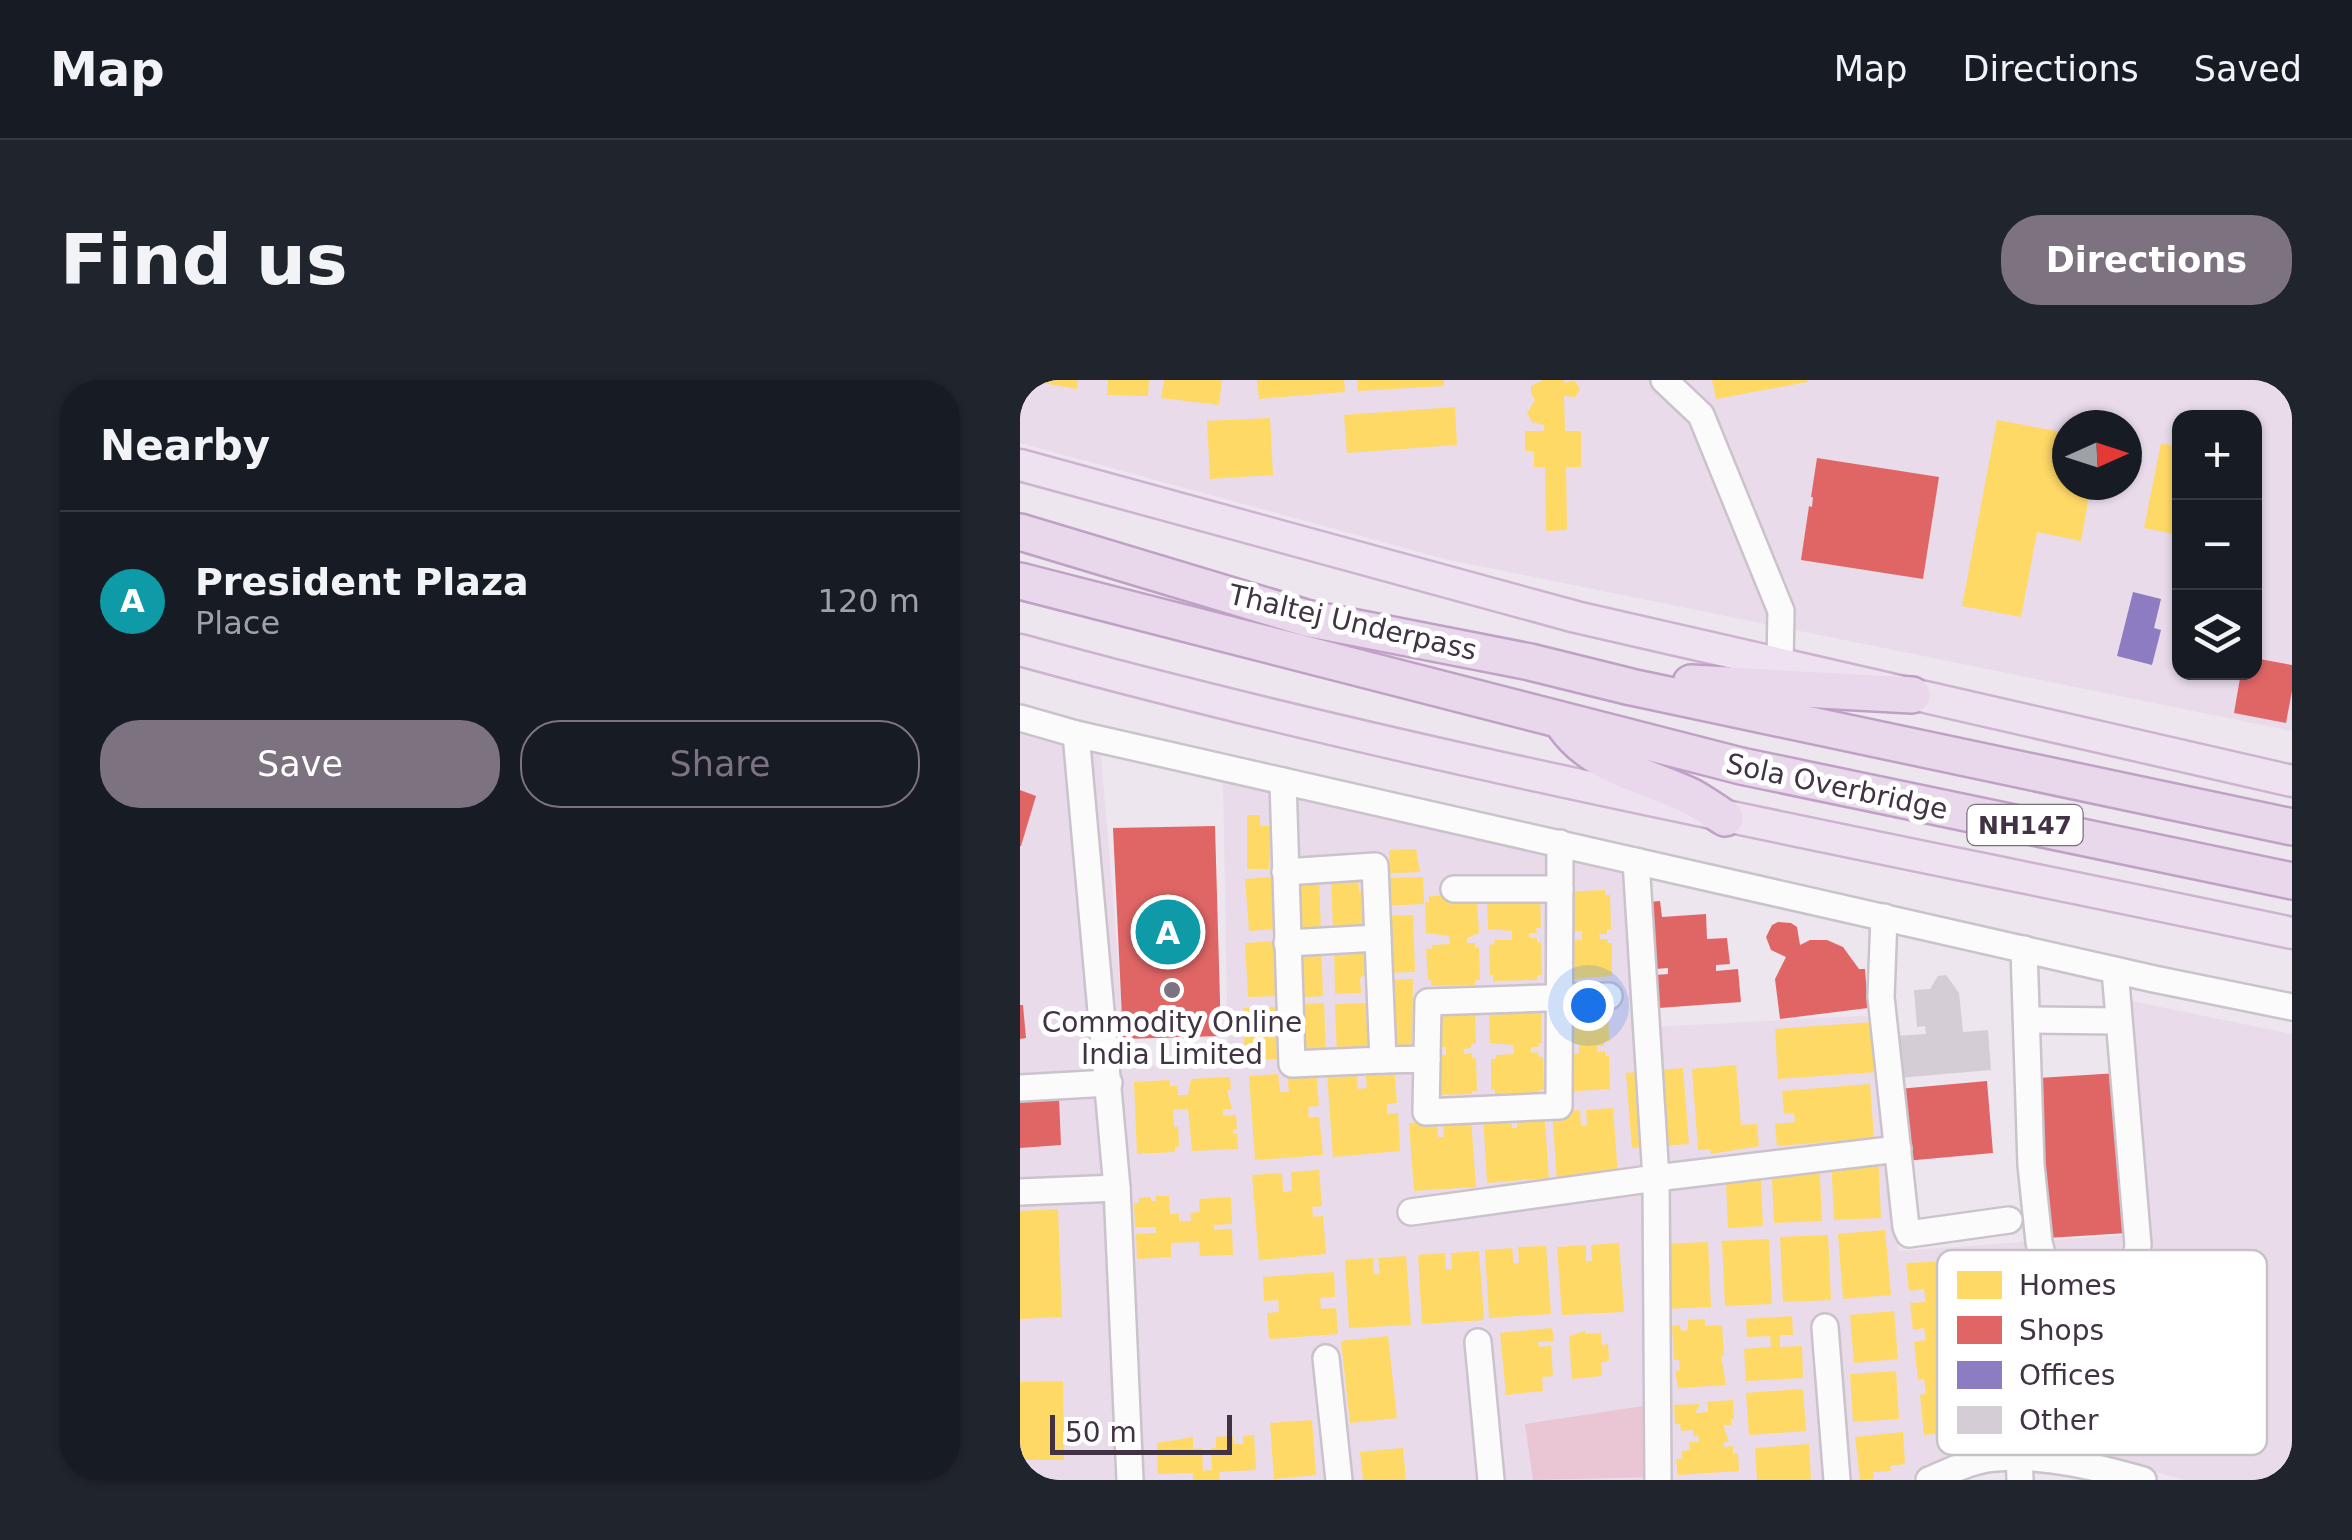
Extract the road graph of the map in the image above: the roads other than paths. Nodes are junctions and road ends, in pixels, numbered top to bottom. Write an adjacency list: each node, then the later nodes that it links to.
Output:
1 (1664, 380): 6 (street)
2 (1020, 465): 6 (main road)
3 (1020, 532): 7 (highway, Thaltej Underpass / NH147)
4 (1020, 582): 10 (highway, Thaltej Underpass / NH147)
5 (1020, 650): 14 (main road)
6 (1780, 662): 8 (main road)
7 (1631, 688): 8 (highway); 15 (highway, Sola Overbridge / NH147)
8 (1912, 695): 13 (main road)
9 (1020, 718): 11 (street)
10 (1560, 720): 14 (highway); 19 (highway, Sola Overbridge / NH147)
11 (1076, 734): 12 (street); 35 (street)
12 (1283, 781): 16 (street); 18 (street)
13 (2292, 782)
14 (1725, 818): 23 (main road)
15 (2292, 827)
16 (1560, 843): 17 (street); 20 (street)
17 (1636, 860): 22 (street); 38 (street)
18 (1285, 872): 24 (street); 25 (street)
19 (2292, 881)
20 (1560, 889): 21 (street); 29 (street)
21 (1454, 890)
22 (1884, 917): 26 (street); 37 (street)
23 (2292, 933)
24 (1378, 938): 25 (street); 33 (street)
25 (1286, 943): 33 (street)
26 (2024, 949): 27 (street); 31 (street)
27 (2115, 970): 30 (street); 32 (street)
28 (1610, 996): 29 (street)
29 (1560, 998): 34 (street); 34 (street)
30 (2292, 1007)
31 (2027, 1020): 32 (street); 43 (street)
32 (2117, 1021): 44 (street)
33 (1383, 1060): 34 (street)
34 (1426, 1060)
35 (1109, 1083): 36 (street); 39 (street)
36 (1020, 1088)
37 (1898, 1150): 38 (street); 42 (street)
38 (1656, 1178): 41 (street); 54 (street)
39 (1117, 1188): 40 (street); 51 (street)
40 (1020, 1192)
41 (1411, 1212)
42 (2009, 1220)
43 (2040, 1250)
44 (2137, 1250)
45 (1825, 1327): 55 (street)
46 (1478, 1342): 53 (street)
47 (1326, 1358): 52 (street)
48 (2021, 1469): 49 (street); 56 (street)
49 (2080, 1473): 50 (street)
50 (2132, 1478)
51 (1130, 1480)
52 (1339, 1480)
53 (1492, 1480)
54 (1658, 1480)
55 (1838, 1480)
56 (1928, 1480)

